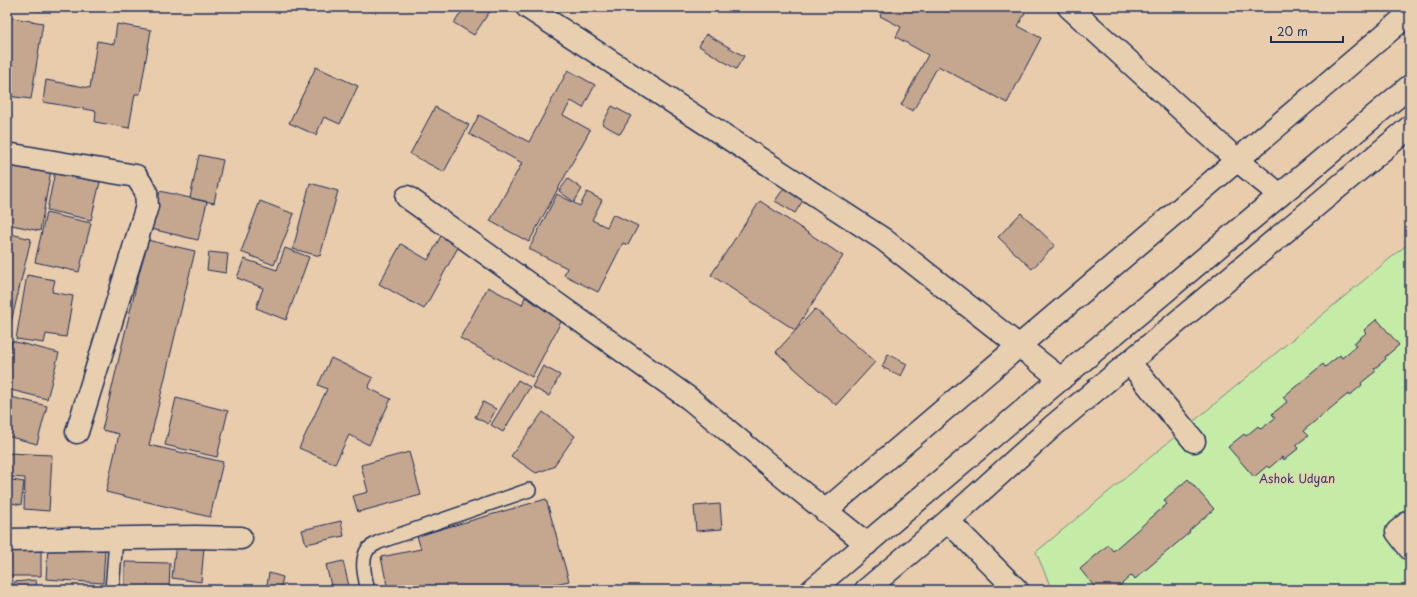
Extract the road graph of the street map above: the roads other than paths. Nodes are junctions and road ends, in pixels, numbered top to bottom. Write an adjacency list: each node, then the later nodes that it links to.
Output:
1 (527, 7): 10 (street)
2 (1070, 7): 7 (street)
3 (1410, 13): 7 (street)
4 (1410, 86): 8 (street)
5 (1410, 127): 11 (street)
6 (7, 154): 13 (street)
7 (1237, 160): 8 (street); 10 (street)
8 (1280, 195): 12 (street)
9 (407, 197): 16 (street)
10 (1018, 346): 12 (street); 16 (street)
11 (1129, 362): 14 (street); 17 (street)
12 (1061, 379): 22 (street)
13 (77, 432)
14 (1194, 441)
15 (530, 490): 25 (lane)
16 (825, 510): 22 (street)
17 (948, 521): 27 (street); 28 (street)
18 (1410, 521): 23 (street)
19 (241, 538): 20 (street)
20 (116, 539): 21 (street); 24 (lane)
21 (7, 540)
22 (866, 544): 26 (street)
23 (1410, 549)
24 (112, 590)
25 (368, 590)
26 (812, 590)
27 (866, 590)
28 (1018, 590)

